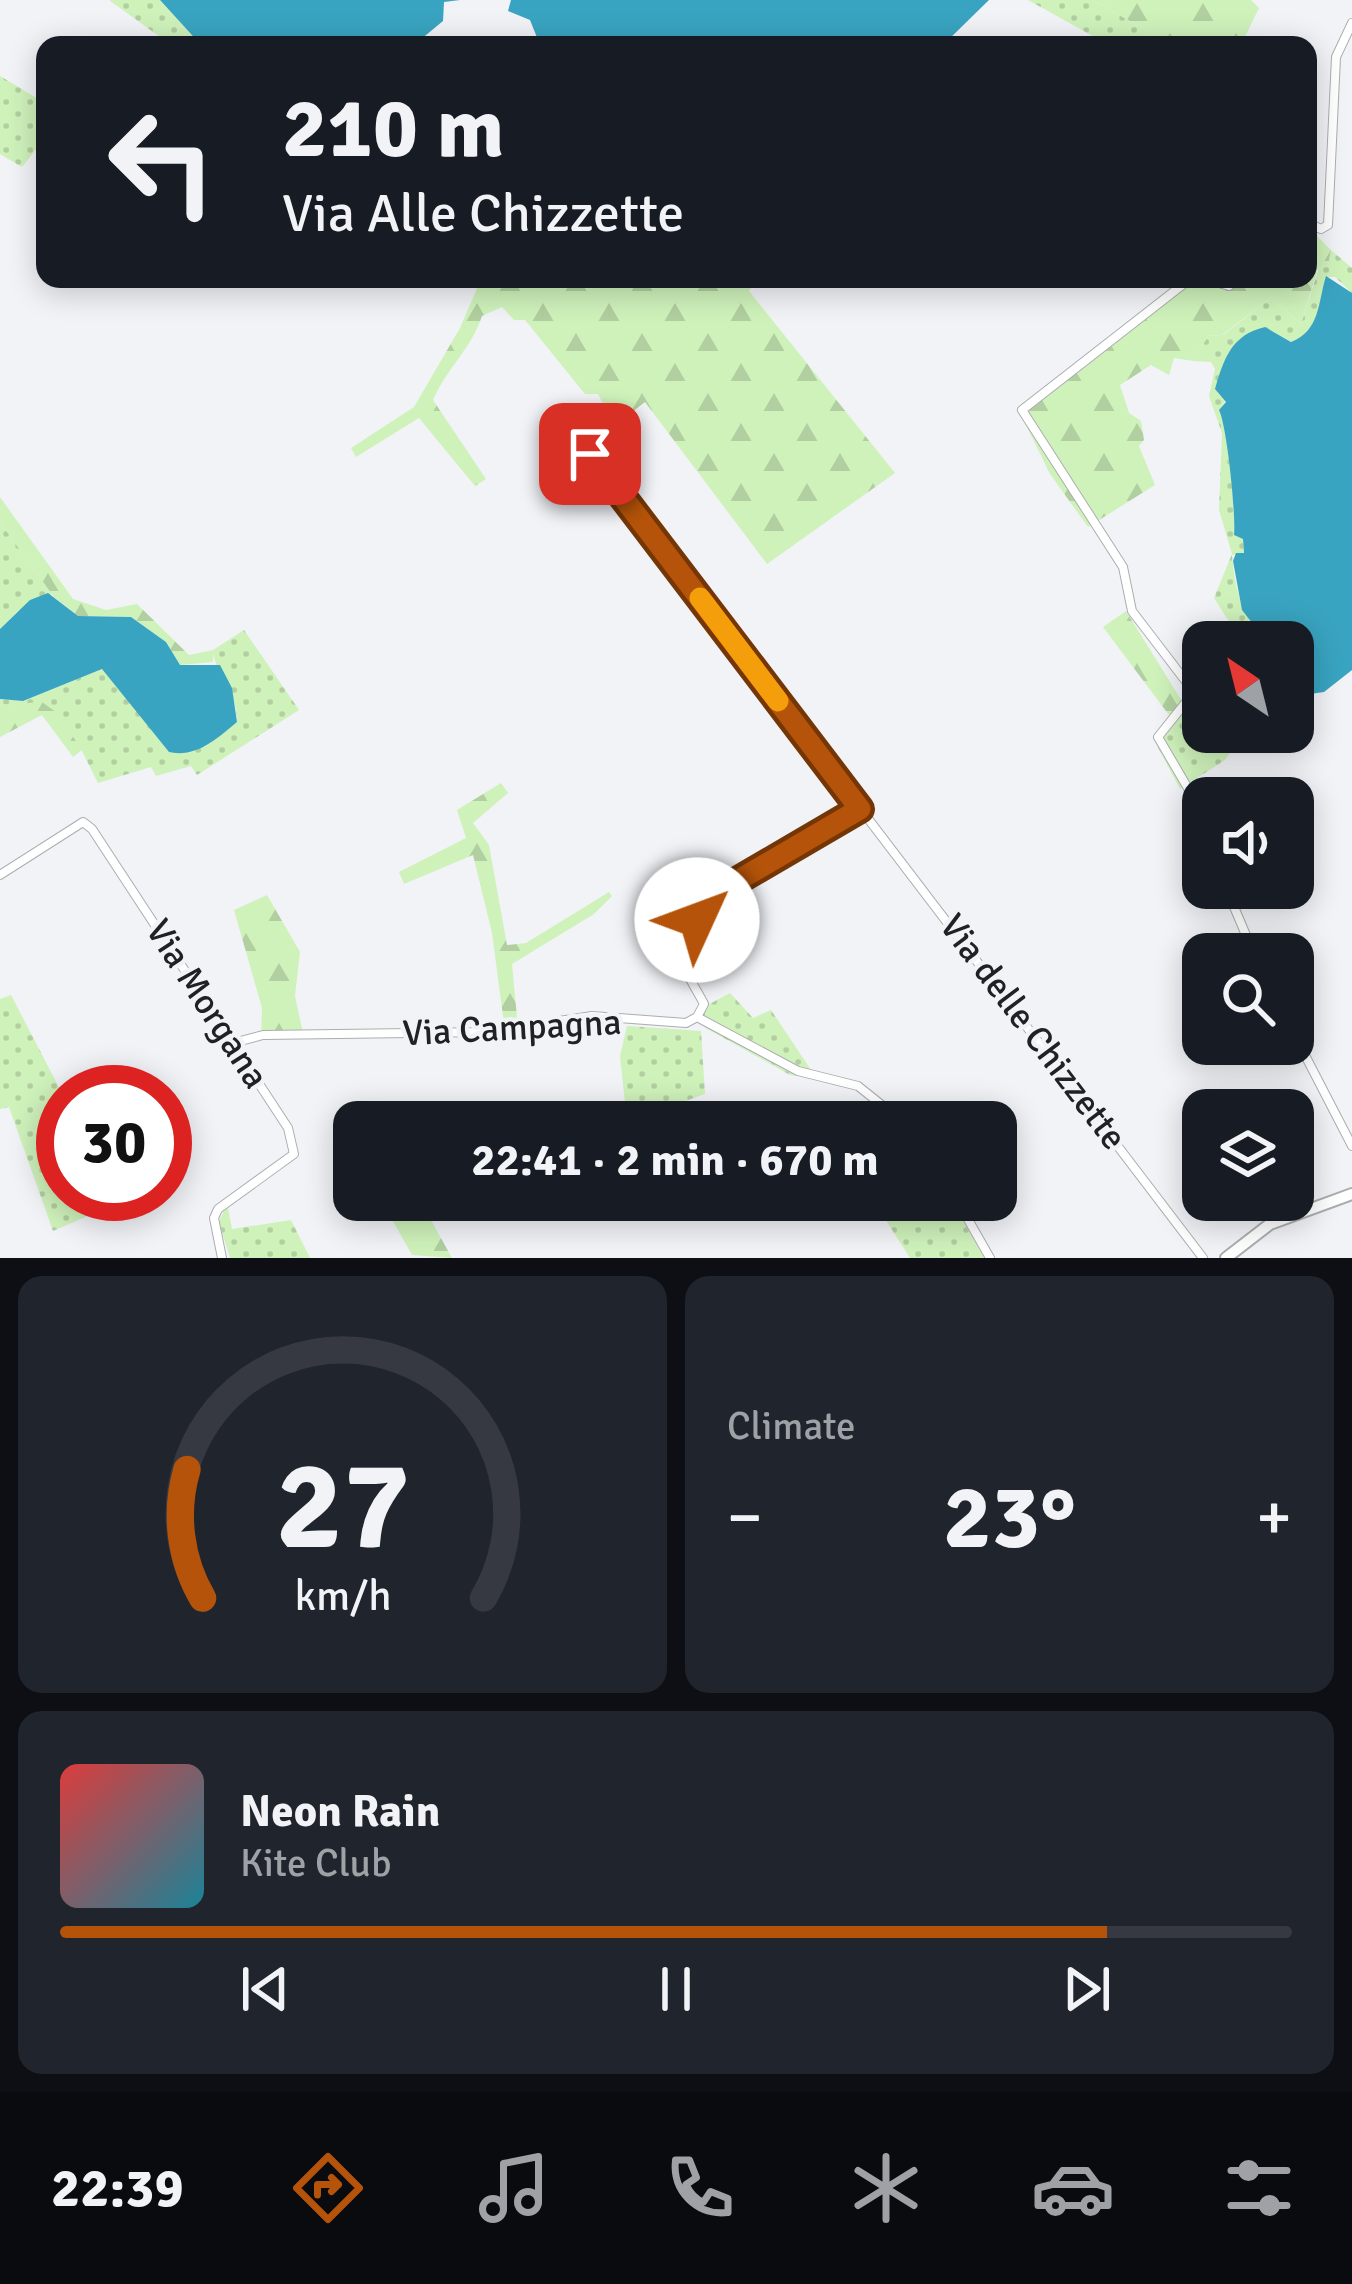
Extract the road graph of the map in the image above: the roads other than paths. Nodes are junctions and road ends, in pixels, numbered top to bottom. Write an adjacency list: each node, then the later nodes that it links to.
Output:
1 (1352, 23): 2 (street)
2 (1317, 228)
3 (1178, 288): 5 (street)
4 (590, 454): 6 (street, Via delle Chizzette)
5 (1182, 779)
6 (860, 809): 8 (street); 17 (street, Via delle Chizzette)
7 (0, 875): 9 (street, Via Morgana)
8 (698, 1017): 9 (street, Via Campagna); 11 (street)
9 (232, 1043): 15 (street, Via Morgana)
10 (1310, 1065): 12 (street)
11 (877, 1101)
12 (1352, 1146)
13 (1352, 1194): 18 (main road)
14 (969, 1221): 16 (street)
15 (221, 1258)
16 (990, 1258)
17 (1203, 1258)
18 (1226, 1258)

